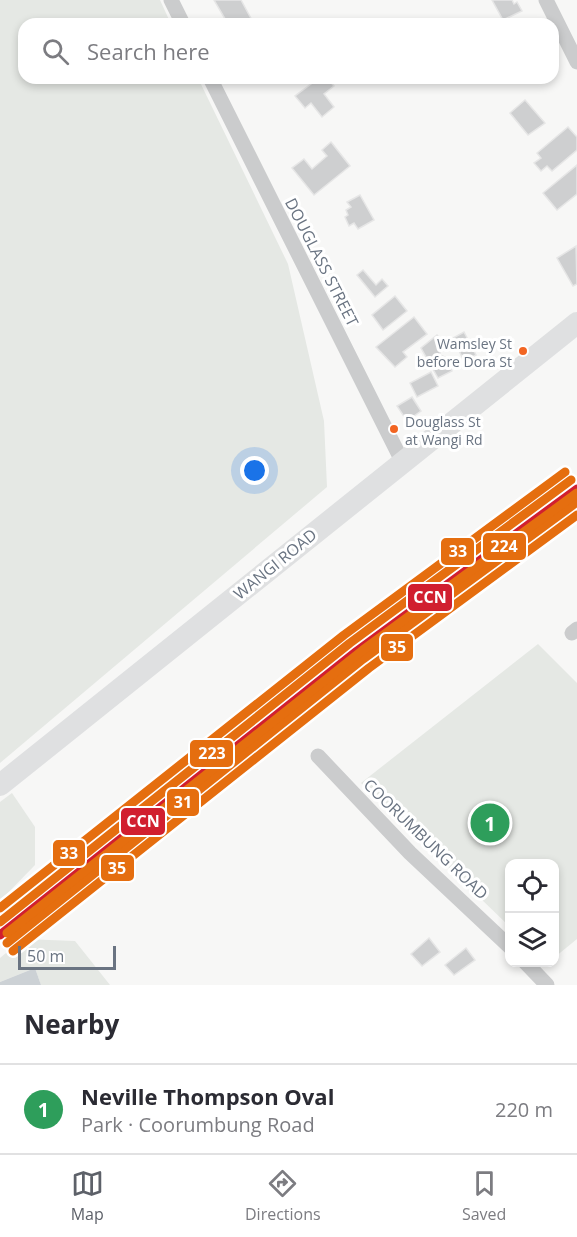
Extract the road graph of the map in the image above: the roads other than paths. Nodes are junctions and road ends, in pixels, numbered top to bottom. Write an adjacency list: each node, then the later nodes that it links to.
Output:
1 (171, 0): 3 (street)
2 (546, 0): 4 (street)
3 (180, 18)
4 (555, 18)
5 (559, 26): 6 (street)
6 (577, 62)
7 (213, 84): 11 (street, DOUGLASS STREET)
8 (577, 323): 10 (main road)
9 (577, 329): 10 (main road)
10 (550, 343): 11 (main road, WANGI ROAD)
11 (402, 461): 13 (main road, WANGI ROAD)
12 (318, 756): 14 (street, COORUMBUNG ROAD)
13 (0, 785)
14 (505, 942)
15 (529, 967): 16 (street)
16 (547, 985)

